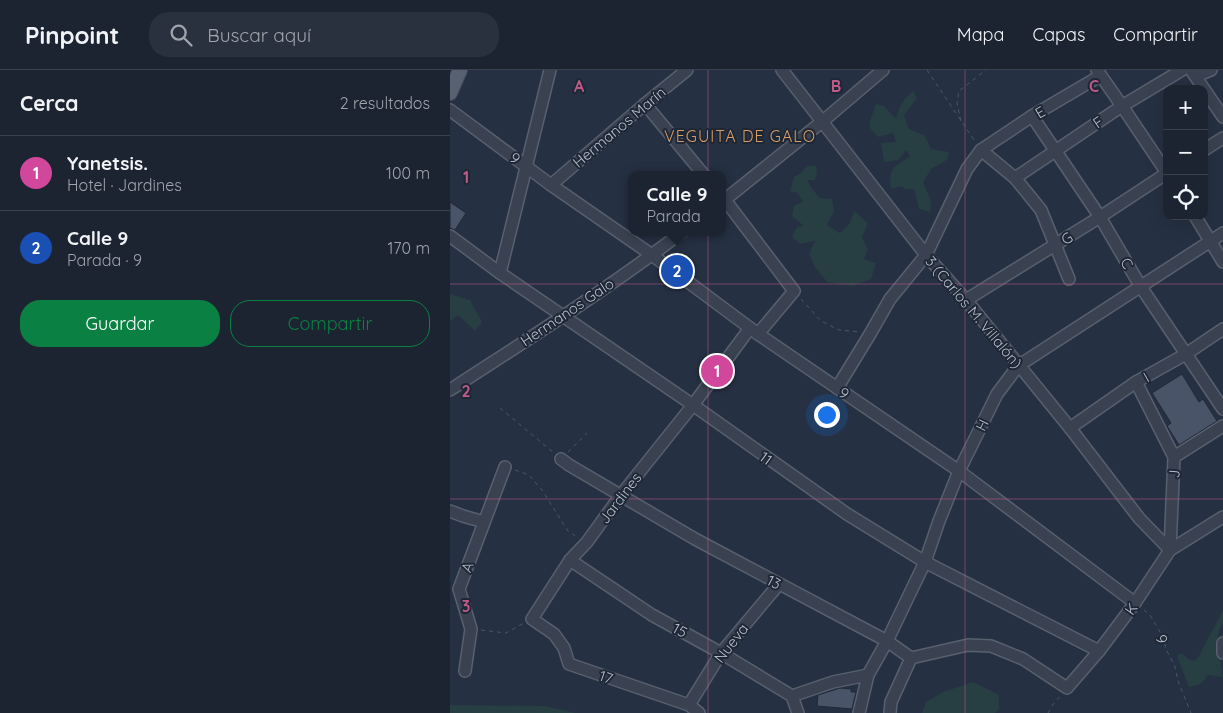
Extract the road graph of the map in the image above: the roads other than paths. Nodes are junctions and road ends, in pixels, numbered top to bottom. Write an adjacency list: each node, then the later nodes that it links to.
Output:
1 (459, 70): 10 (main road)
2 (550, 70): 21 (street)
3 (687, 70): 11 (street, Hermanos Marín)
4 (782, 70): 16 (street, 3 (Carlos M. Villalón))
5 (883, 70): 16 (street)
6 (1182, 70): 12 (street, F)
7 (1211, 70): 8 (street)
8 (1195, 72): 15 (street)
9 (1099, 73): 12 (street); 14 (street, E)
10 (450, 93)
11 (645, 104): 23 (street); 26 (street, Hermanos Marín)
12 (1122, 106): 20 (street, F); 22 (street)
13 (450, 110): 21 (street, 9)
14 (1032, 116): 19 (street, E); 20 (street, C)
15 (1223, 117)
16 (822, 121): 27 (street); 37 (street, 3 (Carlos M. Villalón))
17 (1223, 138): 18 (street)
18 (1208, 147)
19 (981, 150): 25 (street); 37 (street)
20 (1055, 151): 25 (street, F); 29 (street, C)
21 (526, 166): 26 (street, 9); 39 (street)
22 (1163, 167)
23 (701, 171)
24 (1164, 175): 29 (street, G)
25 (1015, 178): 35 (street)
26 (551, 185): 36 (street, 9)
27 (726, 197)
28 (726, 203): 45 (street, Jardines)
29 (1100, 217): 35 (street, G); 41 (street, C)
30 (1197, 220): 34 (street)
31 (1223, 233): 34 (street, H)
32 (450, 236): 39 (street, 11)
33 (677, 236): 36 (street, Hermanos Galo)
34 (1211, 241): 38 (street); 41 (street, H)
35 (1055, 245): 40 (street); 42 (street, G)
36 (652, 255): 43 (street, Hermanos Galo); 45 (street, 9)
37 (926, 255): 42 (street, 3 (Carlos M. Villalón)); 49 (street)
38 (1223, 262)
39 (500, 273): 43 (street, 11)
40 (1069, 278)
41 (1142, 286): 46 (street, C); 47 (street, H)
42 (966, 300): 47 (street, 3 (Carlos M. Villalón))
43 (562, 316): 50 (street, Hermanos Galo); 51 (street, 11)
44 (1223, 329): 46 (street, I)
45 (754, 331): 49 (street, 9); 51 (street, Jardines)
46 (1186, 354): 48 (street, I); 52 (street, C)
47 (1018, 366): 54 (street, 3 (Carlos M. Villalón)); 58 (street, H)
48 (1136, 382): 54 (street, I); 55 (street)
49 (836, 388): 58 (street, 9)
50 (450, 390)
51 (693, 405): 59 (street, Jardines); 65 (street, 11)
52 (1223, 409)
53 (1223, 426): 55 (street, J)
54 (1070, 428): 63 (street, 3 (Carlos M. Villalón))
55 (1174, 457): 63 (street, J)
56 (561, 459): 59 (street, 13)
57 (505, 467): 62 (street, A)
58 (959, 471): 65 (street, H); 68 (street, 9)
59 (621, 495): 64 (street, Jardines); 66 (street, 13)
60 (450, 511): 62 (street)
61 (1223, 517): 63 (street, K)
62 (484, 522): 67 (street, A)
63 (1170, 550): 68 (street, K)
64 (570, 560): 69 (street, Jardines); 73 (street, 15)
65 (925, 562): 70 (street, H); 72 (street, 11)
66 (779, 584): 70 (street, 13); 73 (street, Nueva)
67 (454, 588): 76 (street, A)
68 (1135, 603): 72 (street, K)
69 (532, 619): 79 (street, 17)
70 (886, 641): 75 (street, 13); 77 (street, H)
71 (1223, 643): 74 (street)
72 (1099, 651): 75 (street, K)
73 (721, 653): 78 (street, 15); 79 (street, Nueva)
74 (1223, 653)
75 (910, 658): 83 (street)
76 (465, 670)
77 (868, 675): 78 (street); 82 (street, H)
78 (792, 696): 81 (street)
79 (688, 705): 80 (street, 17)
80 (699, 713)
81 (798, 713)
82 (859, 713)
83 (890, 713)

